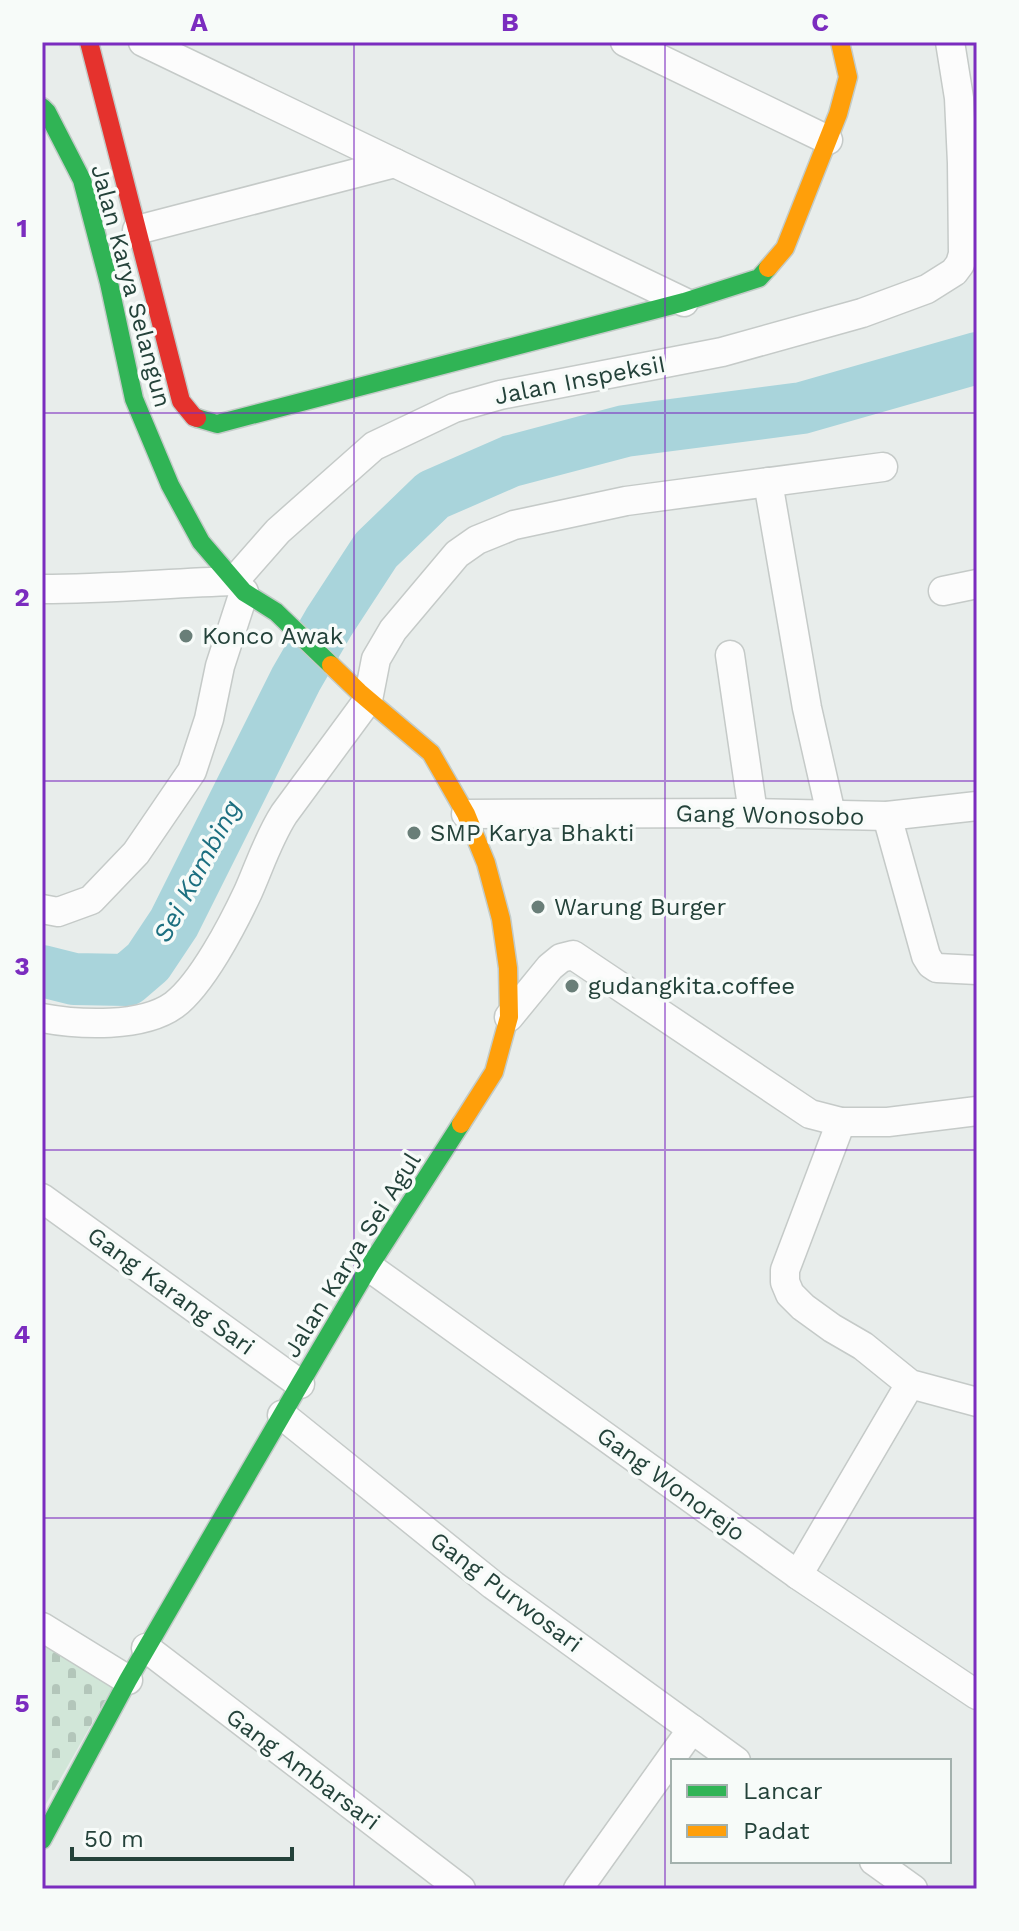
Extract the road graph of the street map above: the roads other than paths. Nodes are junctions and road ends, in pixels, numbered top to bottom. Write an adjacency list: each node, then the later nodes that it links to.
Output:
1 (89, 42): 9 (main road)
2 (143, 42): 8 (street)
3 (625, 42): 7 (street)
4 (840, 42): 7 (main road)
5 (950, 42): 14 (street, Jalan InspeksiI)
6 (42, 107): 14 (main road, Jalan Karya Selangun)
7 (828, 140): 10 (main road)
8 (395, 163): 9 (street); 10 (street)
9 (137, 230): 10 (main road)
10 (684, 302)
11 (883, 467): 12 (street)
12 (768, 482): 18 (street); 22 (street)
13 (977, 584): 16 (street)
14 (239, 587): 15 (street); 18 (main road, Jalan Karya Selangun); 24 (street)
15 (42, 589)
16 (943, 591)
17 (730, 655): 20 (street)
18 (363, 696): 21 (main road, Jalan Karya Sei Agul); 27 (street)
19 (977, 806): 23 (street, Gang Wonosobo)
20 (753, 813): 21 (street, Gang Wonosobo); 22 (street, Gang Wonosobo)
21 (466, 814): 26 (main road, Jalan Karya Sei Agul)
22 (831, 814): 23 (street, Gang Wonosobo)
23 (887, 816): 25 (street)
24 (42, 909)
25 (977, 970)
26 (509, 1017): 29 (street); 31 (main road, Jalan Karya Sei Agul)
27 (42, 1018)
28 (977, 1111): 29 (street)
29 (841, 1122): 33 (street)
30 (42, 1198): 32 (street, Gang Karang Sari)
31 (369, 1267): 32 (main road, Jalan Karya Sei Agul); 36 (street, Gang Wonorejo)
32 (300, 1384): 35 (main road, Jalan Karya Sei Agul)
33 (910, 1384): 34 (street); 36 (street)
34 (977, 1402)
35 (282, 1415): 38 (main road, Jalan Karya Sei Agul); 41 (street, Gang Purwosari)
36 (798, 1575): 40 (street, Gang Wonorejo)
37 (42, 1627): 39 (street)
38 (146, 1648): 39 (main road, Jalan Karya Sei Agul); 45 (street, Gang Ambarsari)
39 (128, 1680): 43 (main road, Jalan Karya Sei Agul)
40 (977, 1695)
41 (692, 1729): 42 (street, Gang Purwosari); 46 (street)
42 (733, 1759)
43 (42, 1840)
44 (877, 1863): 47 (street)
45 (461, 1889)
46 (578, 1889)
47 (913, 1889)

